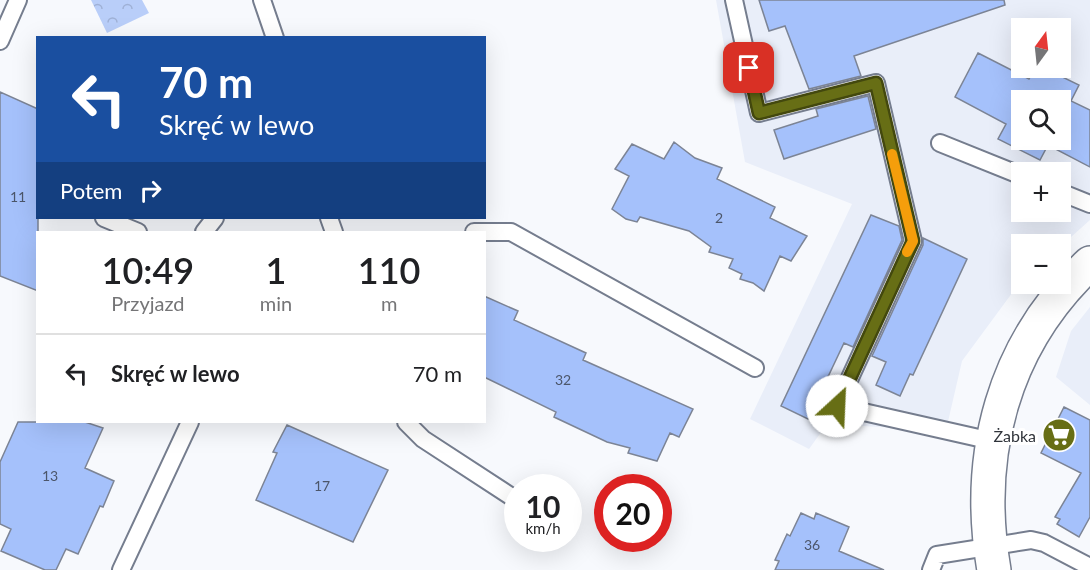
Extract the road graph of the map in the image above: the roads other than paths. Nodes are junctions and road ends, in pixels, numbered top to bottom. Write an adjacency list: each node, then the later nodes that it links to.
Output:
1 (18, 0): 5 (lane)
2 (262, 0): 4 (lane)
3 (734, 0): 19 (lane)
4 (274, 36)
5 (0, 41)
6 (940, 143): 7 (lane)
7 (1011, 172)
8 (1071, 196): 9 (lane)
9 (1090, 204)
10 (106, 219): 12 (lane)
11 (214, 219): 13 (lane)
12 (136, 231)
13 (205, 231)
14 (486, 232): 16 (lane)
15 (1090, 263): 19 (street)
16 (755, 368)
17 (190, 423): 23 (lane)
18 (407, 423): 20 (lane)
19 (993, 441): 21 (street)
20 (504, 492)
21 (992, 558): 22 (lane); 24 (lane)
22 (1090, 567)
23 (121, 570)
24 (931, 570)

